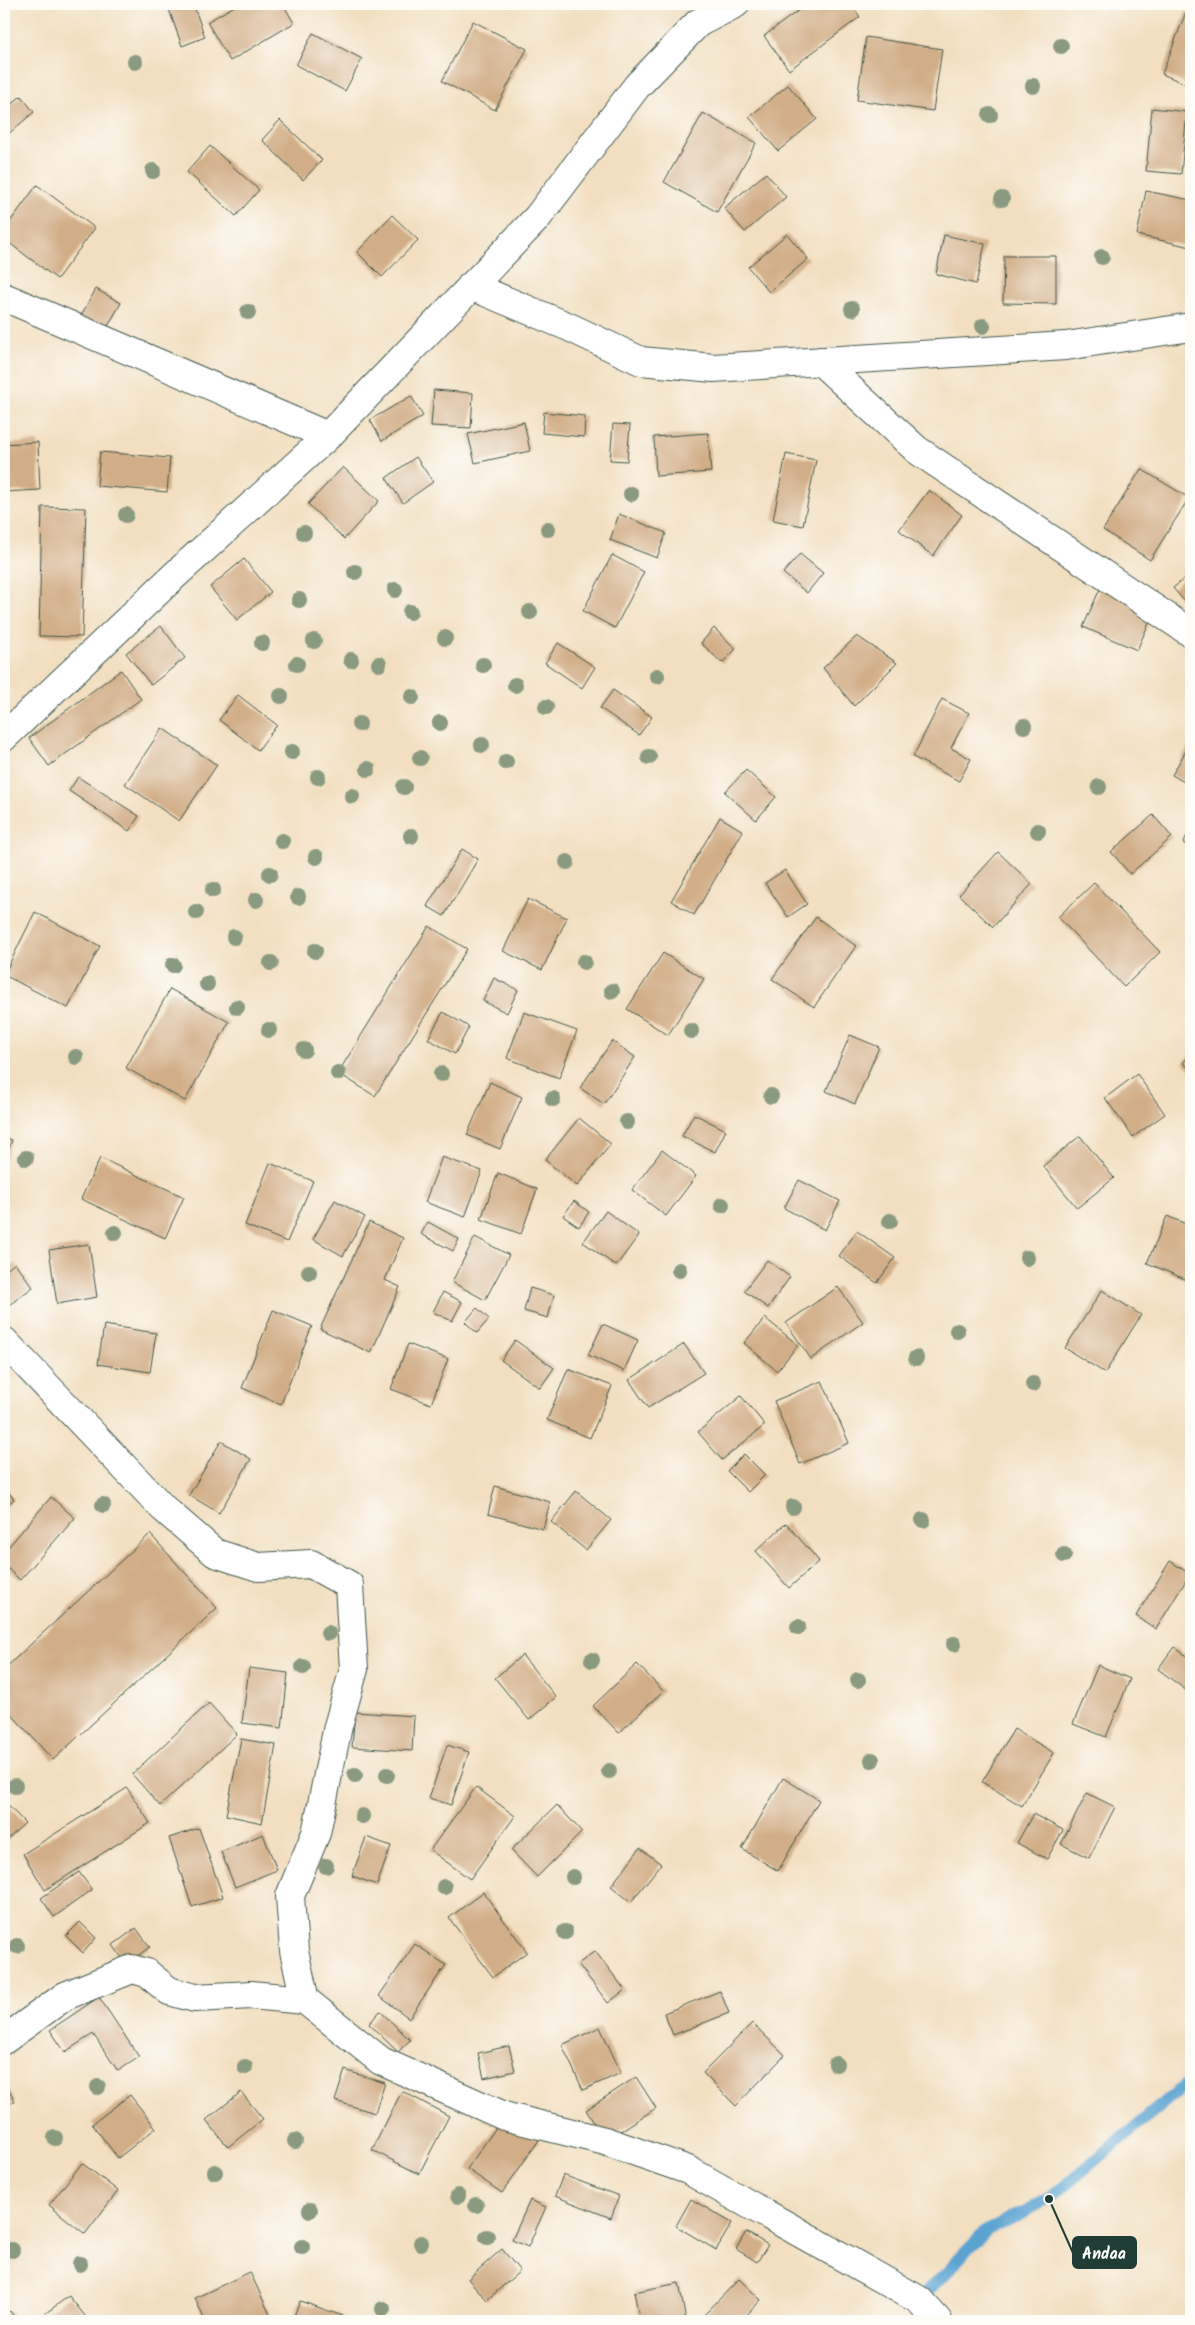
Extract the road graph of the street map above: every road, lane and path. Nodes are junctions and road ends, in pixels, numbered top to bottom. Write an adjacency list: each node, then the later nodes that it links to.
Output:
1 (735, 4): 2 (street)
2 (471, 286): 5 (street); 6 (street)
3 (4, 297): 6 (street)
4 (1191, 327): 5 (street)
5 (820, 361): 7 (street)
6 (328, 436): 8 (street)
7 (1191, 633)
8 (4, 737)
9 (4, 1340): 10 (street)
10 (305, 2000): 11 (street); 12 (street)
11 (4, 2040)
12 (938, 2321)

